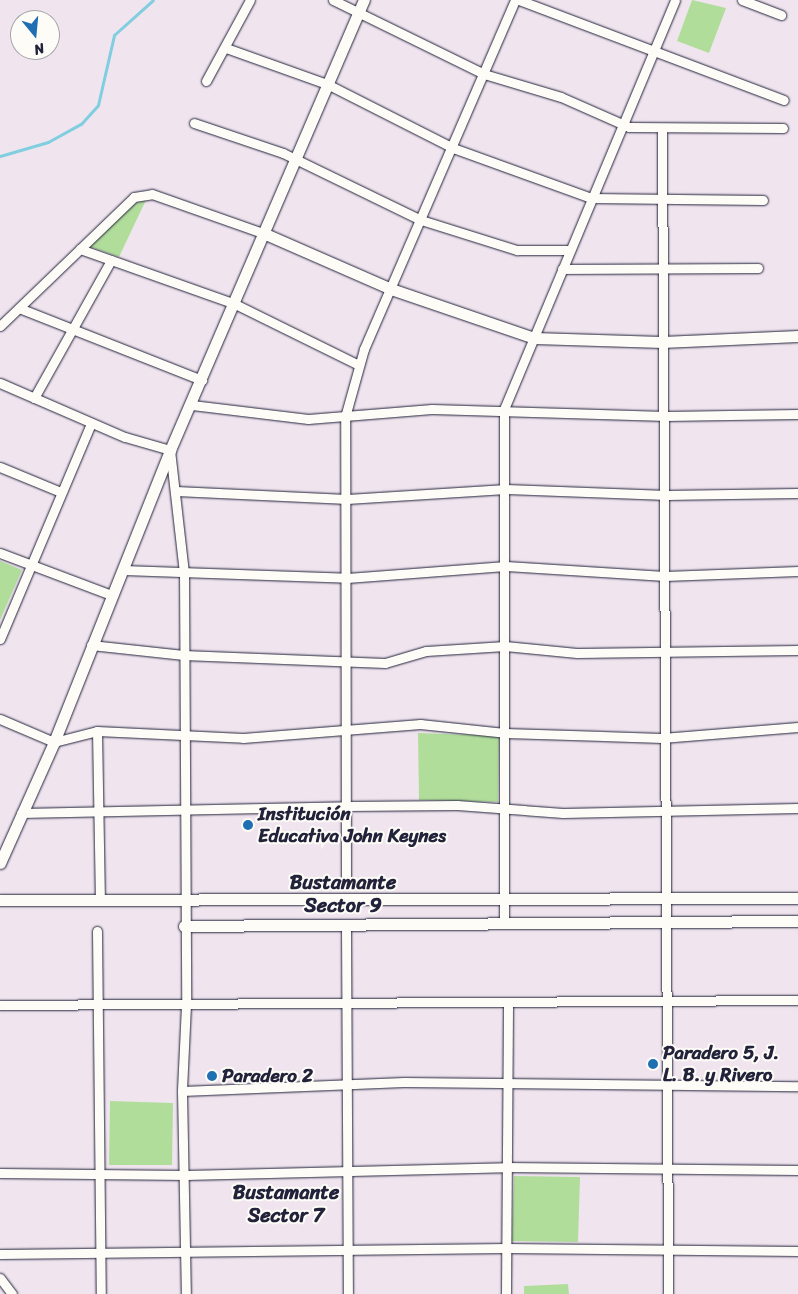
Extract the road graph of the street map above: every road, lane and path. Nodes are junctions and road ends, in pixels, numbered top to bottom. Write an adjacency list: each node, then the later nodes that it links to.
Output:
1 (250, 0): 10 (street)
2 (333, 0): 8 (street)
3 (364, 0): 8 (street)
4 (515, 0): 12 (street)
5 (519, 0): 11 (street)
6 (675, 0): 11 (street)
7 (742, 0): 9 (street)
8 (358, 13): 12 (street); 14 (street)
9 (781, 15)
10 (226, 48): 13 (street); 14 (street)
11 (654, 48): 15 (street); 17 (street)
12 (484, 74): 17 (street); 20 (street)
13 (206, 81)
14 (327, 84): 20 (street); 21 (street)
15 (784, 100)
16 (194, 123): 21 (street)
17 (623, 125): 19 (street); 22 (street)
18 (783, 128): 19 (street)
19 (662, 129): 23 (street)
20 (453, 148): 22 (street); 25 (street)
21 (298, 160): 25 (street); 26 (street)
22 (591, 198): 23 (street); 28 (street)
23 (663, 200): 24 (street); 32 (street)
24 (763, 200)
25 (421, 220): 28 (street); 33 (street)
26 (263, 233): 27 (street); 33 (street); 34 (street)
27 (80, 249): 29 (street); 35 (street)
28 (570, 250): 31 (street)
29 (111, 260): 34 (street); 37 (street)
30 (758, 268): 32 (street)
31 (562, 269): 32 (street); 39 (street)
32 (663, 272): 40 (street)
33 (391, 289): 39 (street); 41 (street)
34 (235, 304): 41 (street); 42 (street)
35 (19, 308): 36 (street); 37 (street)
36 (0, 326)
37 (71, 328): 42 (street); 44 (street)
38 (798, 336): 40 (street)
39 (534, 338): 40 (street); 46 (street)
40 (662, 342): 48 (street)
41 (358, 365): 49 (street)
42 (202, 380): 45 (street)
43 (0, 383): 44 (street)
44 (34, 398): 50 (street)
45 (192, 405): 49 (street); 51 (street)
46 (504, 409): 48 (street); 49 (street); 53 (street)
47 (798, 414): 48 (street)
48 (666, 416): 57 (street)
49 (345, 417): 58 (street)
50 (92, 424): 51 (street); 55 (street)
51 (170, 450): 54 (street); 62 (street)
52 (0, 468): 55 (street)
53 (506, 489): 57 (street); 58 (street); 61 (street)
54 (176, 491): 58 (street); 64 (street)
55 (61, 492): 60 (street)
56 (798, 493): 57 (street)
57 (667, 496): 65 (street)
58 (347, 499): 66 (street)
59 (0, 553): 60 (street)
60 (31, 566): 67 (street); 68 (street)
61 (506, 566): 65 (street); 66 (street); 70 (street)
62 (123, 570): 64 (street); 67 (street)
63 (798, 571): 65 (street)
64 (184, 573): 66 (street); 73 (street)
65 (665, 576): 72 (street)
66 (347, 578): 74 (street)
67 (112, 595): 69 (street)
68 (0, 639)
69 (91, 644): 73 (street); 82 (street)
70 (505, 646): 72 (street); 74 (street); 80 (street)
71 (798, 650): 72 (street)
72 (665, 652): 81 (street)
73 (183, 655): 74 (street); 79 (street)
74 (349, 659): 77 (street)
75 (0, 719): 82 (street)
76 (798, 727): 81 (street)
77 (347, 730): 79 (street); 80 (street); 83 (street)
78 (97, 731): 79 (street); 82 (street); 87 (street)
79 (183, 733): 88 (street)
80 (505, 733): 81 (street); 85 (street)
81 (662, 738): 86 (street)
82 (54, 742): 89 (street)
83 (348, 806): 85 (street); 88 (street); 91 (street)
84 (798, 808): 86 (street)
85 (506, 811): 86 (street); 94 (street)
86 (664, 811): 92 (street)
87 (99, 812): 88 (street); 89 (street); 96 (street)
88 (183, 812): 97 (street)
89 (22, 813): 90 (street)
90 (0, 863)
91 (346, 882)
92 (664, 898): 93 (street); 94 (street); 99 (street)
93 (798, 898)
94 (504, 899): 97 (street); 100 (street)
95 (0, 900): 96 (street)
96 (100, 900): 97 (street)
97 (184, 901): 101 (street)
98 (798, 921): 99 (street)
99 (664, 922): 100 (street); 106 (street)
100 (504, 923): 102 (street)
101 (184, 926): 102 (street); 108 (street)
102 (346, 927): 110 (street)
103 (97, 931): 109 (street)
104 (798, 1000): 106 (street)
105 (508, 1002): 106 (street); 110 (street); 113 (street)
106 (664, 1002): 111 (street)
107 (0, 1005): 109 (street)
108 (186, 1005): 109 (street); 110 (street); 115 (street)
109 (99, 1006): 121 (street)
110 (348, 1006): 112 (street)
111 (666, 1085): 113 (street); 114 (street); 118 (street)
112 (348, 1086): 113 (street); 115 (street); 119 (street)
113 (505, 1086): 116 (street)
114 (798, 1086)
115 (182, 1091): 122 (street)
116 (506, 1167): 118 (street); 119 (street); 123 (street)
117 (798, 1170): 118 (street)
118 (668, 1171): 124 (street)
119 (349, 1172): 122 (street); 126 (street)
120 (0, 1173): 121 (street)
121 (99, 1174): 122 (street); 127 (street)
122 (186, 1175): 129 (street)
123 (506, 1248): 124 (street); 126 (street); 135 (street)
124 (666, 1249): 125 (street); 136 (street)
125 (798, 1251)
126 (348, 1252): 129 (street); 134 (street)
127 (100, 1253): 128 (street); 129 (street); 132 (street)
128 (0, 1254)
129 (186, 1254): 133 (street)
130 (0, 1278): 131 (street)
131 (12, 1294)
132 (101, 1294)
133 (186, 1294)
134 (348, 1294)
135 (506, 1294)
136 (668, 1294)

